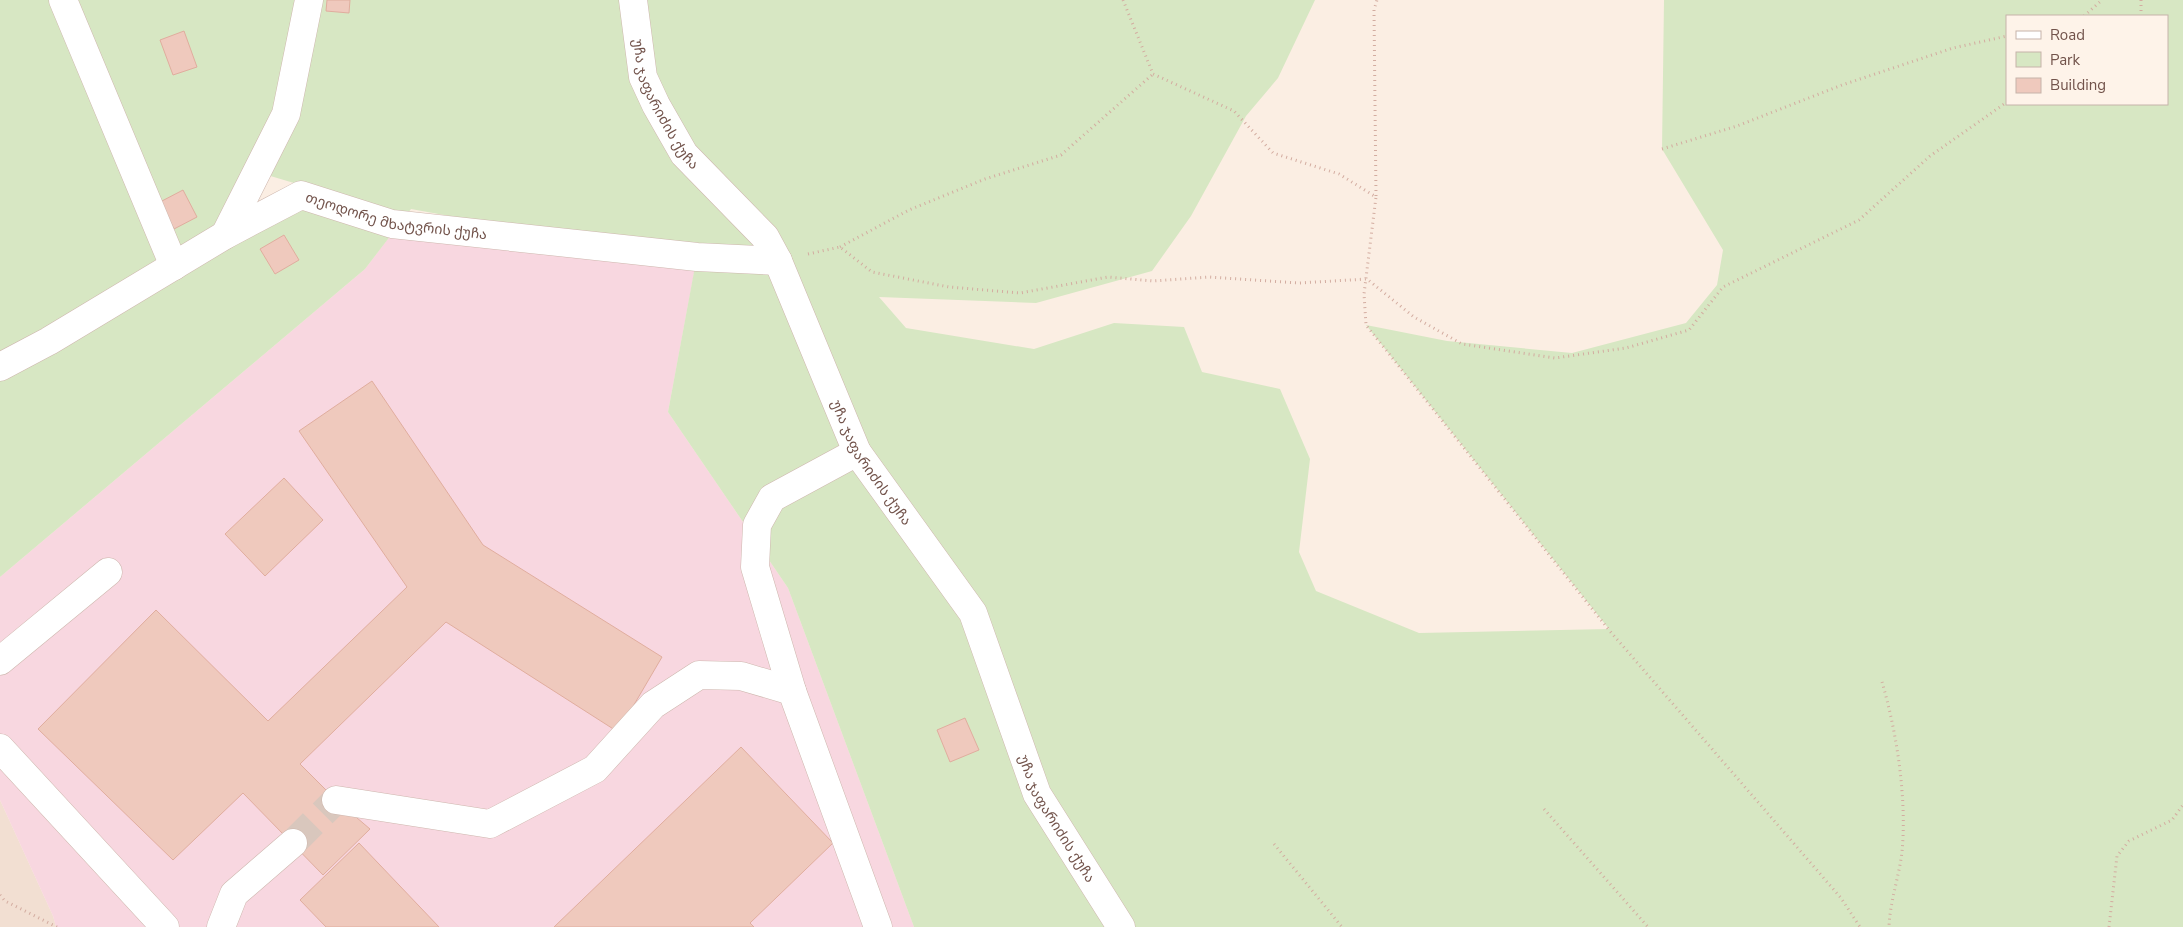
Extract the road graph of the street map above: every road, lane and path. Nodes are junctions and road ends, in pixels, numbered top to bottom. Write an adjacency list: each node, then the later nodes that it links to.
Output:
1 (63, 0): 18 (street)
2 (308, 0): 15 (street)
3 (633, 0): 17 (street, უჩა ჯაფარიძის ქუჩა)
4 (1123, 0): 11 (path)
5 (1377, 0): 14 (path)
6 (2102, 0): 8 (path)
7 (2141, 0): 9 (path)
8 (2085, 15)
9 (2141, 15)
10 (2006, 36): 13 (path)
11 (1153, 74): 14 (path); 16 (path)
12 (2006, 103): 19 (path)
13 (1662, 149)
14 (1376, 197): 19 (path)
15 (225, 235): 17 (street, თეოდორე მხატვრის ქუჩა); 18 (street, თეოდორე მხატვრის ქუჩა)
16 (840, 247): 17 (path); 19 (path)
17 (778, 261): 21 (street, უჩა ჯაფარიძის ქუჩა)
18 (174, 266): 20 (street, თეოდორე მხატვრის ქუჩა)
19 (1367, 279): 40 (path)
20 (0, 367)
21 (857, 452): 25 (street); 37 (street, უჩა ჯაფარიძის ქუჩა)
22 (108, 572): 23 (street)
23 (0, 661)
24 (1882, 682): 41 (path)
25 (792, 691): 27 (street); 36 (street)
26 (0, 748): 34 (street)
27 (336, 800)
28 (2183, 805): 42 (path)
29 (1544, 809): 39 (path)
30 (293, 843): 35 (street)
31 (1274, 844): 38 (path)
32 (0, 895): 33 (path)
33 (57, 927)
34 (165, 927)
35 (220, 927)
36 (878, 927)
37 (1121, 927)
38 (1342, 927)
39 (1648, 927)
40 (1860, 927)
41 (1889, 927)
42 (2109, 927)

